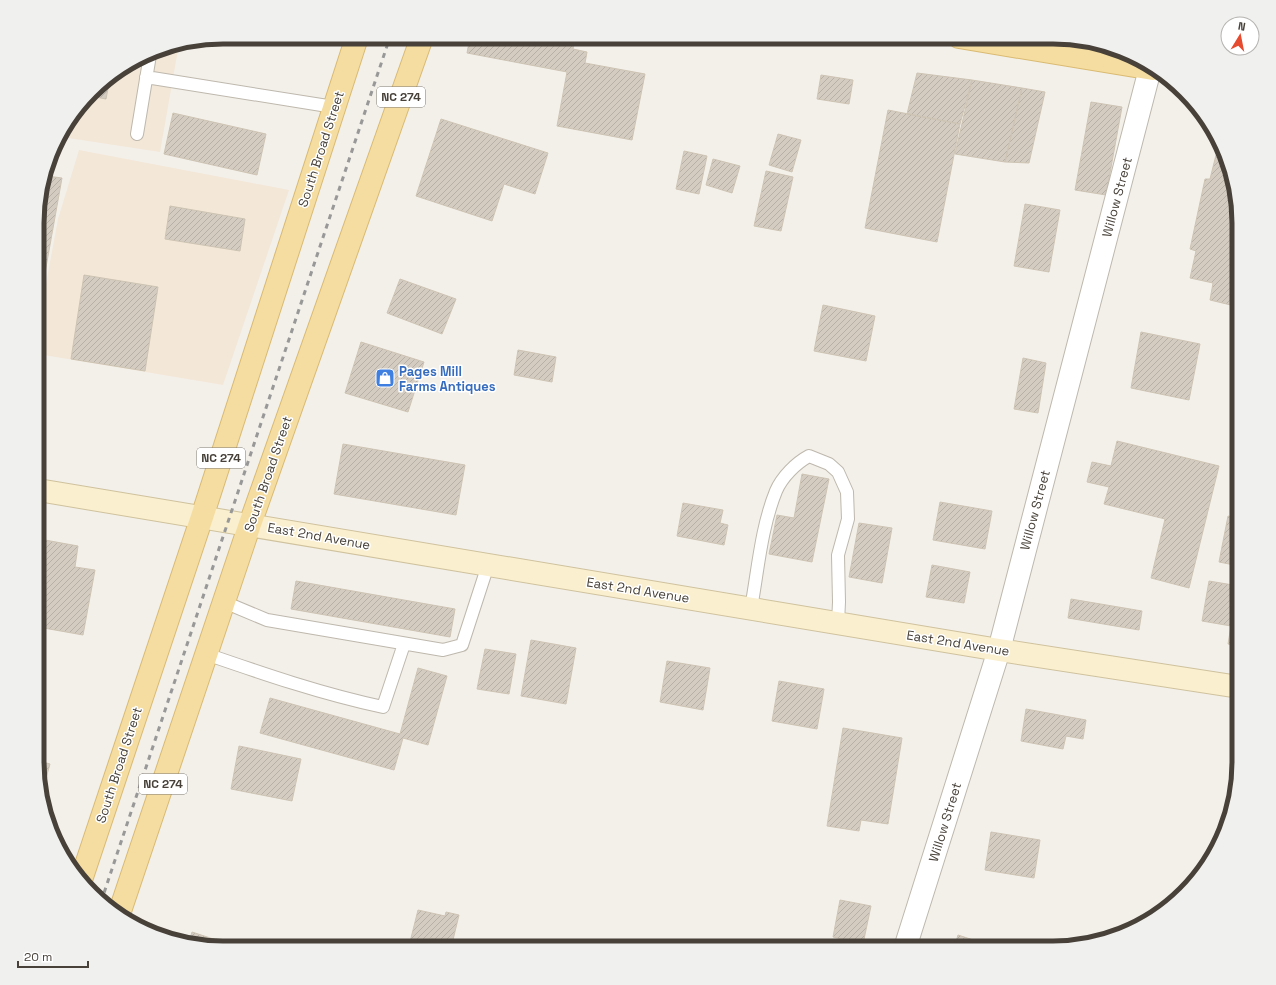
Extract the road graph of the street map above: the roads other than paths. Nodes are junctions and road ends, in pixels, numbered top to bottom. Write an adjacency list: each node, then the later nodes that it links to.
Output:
1 (355, 44): 8 (main road, South Broad Street / NC 274)
2 (420, 44): 12 (main road, South Broad Street / NC 274)
3 (1001, 44): 5 (main road)
4 (149, 61): 7 (lane)
5 (1140, 67)
6 (1151, 73): 18 (street, Willow Street)
7 (146, 77): 8 (lane); 9 (lane)
8 (334, 107): 11 (main road, South Broad Street / NC 274)
9 (137, 134)
10 (44, 491): 11 (street, East 2nd Avenue)
11 (202, 517): 12 (street, East 2nd Avenue); 21 (main road, South Broad Street / NC 274)
12 (250, 524): 13 (street, East 2nd Avenue); 14 (main road, South Broad Street / NC 274)
13 (488, 564): 15 (street, East 2nd Avenue); 17 (lane)
14 (224, 602): 17 (lane); 19 (main road, South Broad Street / NC 274)
15 (751, 608): 16 (street, East 2nd Avenue); 16 (lane)
16 (838, 623): 18 (street, East 2nd Avenue)
17 (404, 644): 19 (lane)
18 (999, 650): 20 (street, East 2nd Avenue); 23 (street, Willow Street)
19 (206, 654): 22 (main road, South Broad Street / NC 274)
20 (1232, 687)
21 (83, 873)
22 (122, 909)
23 (907, 941)

